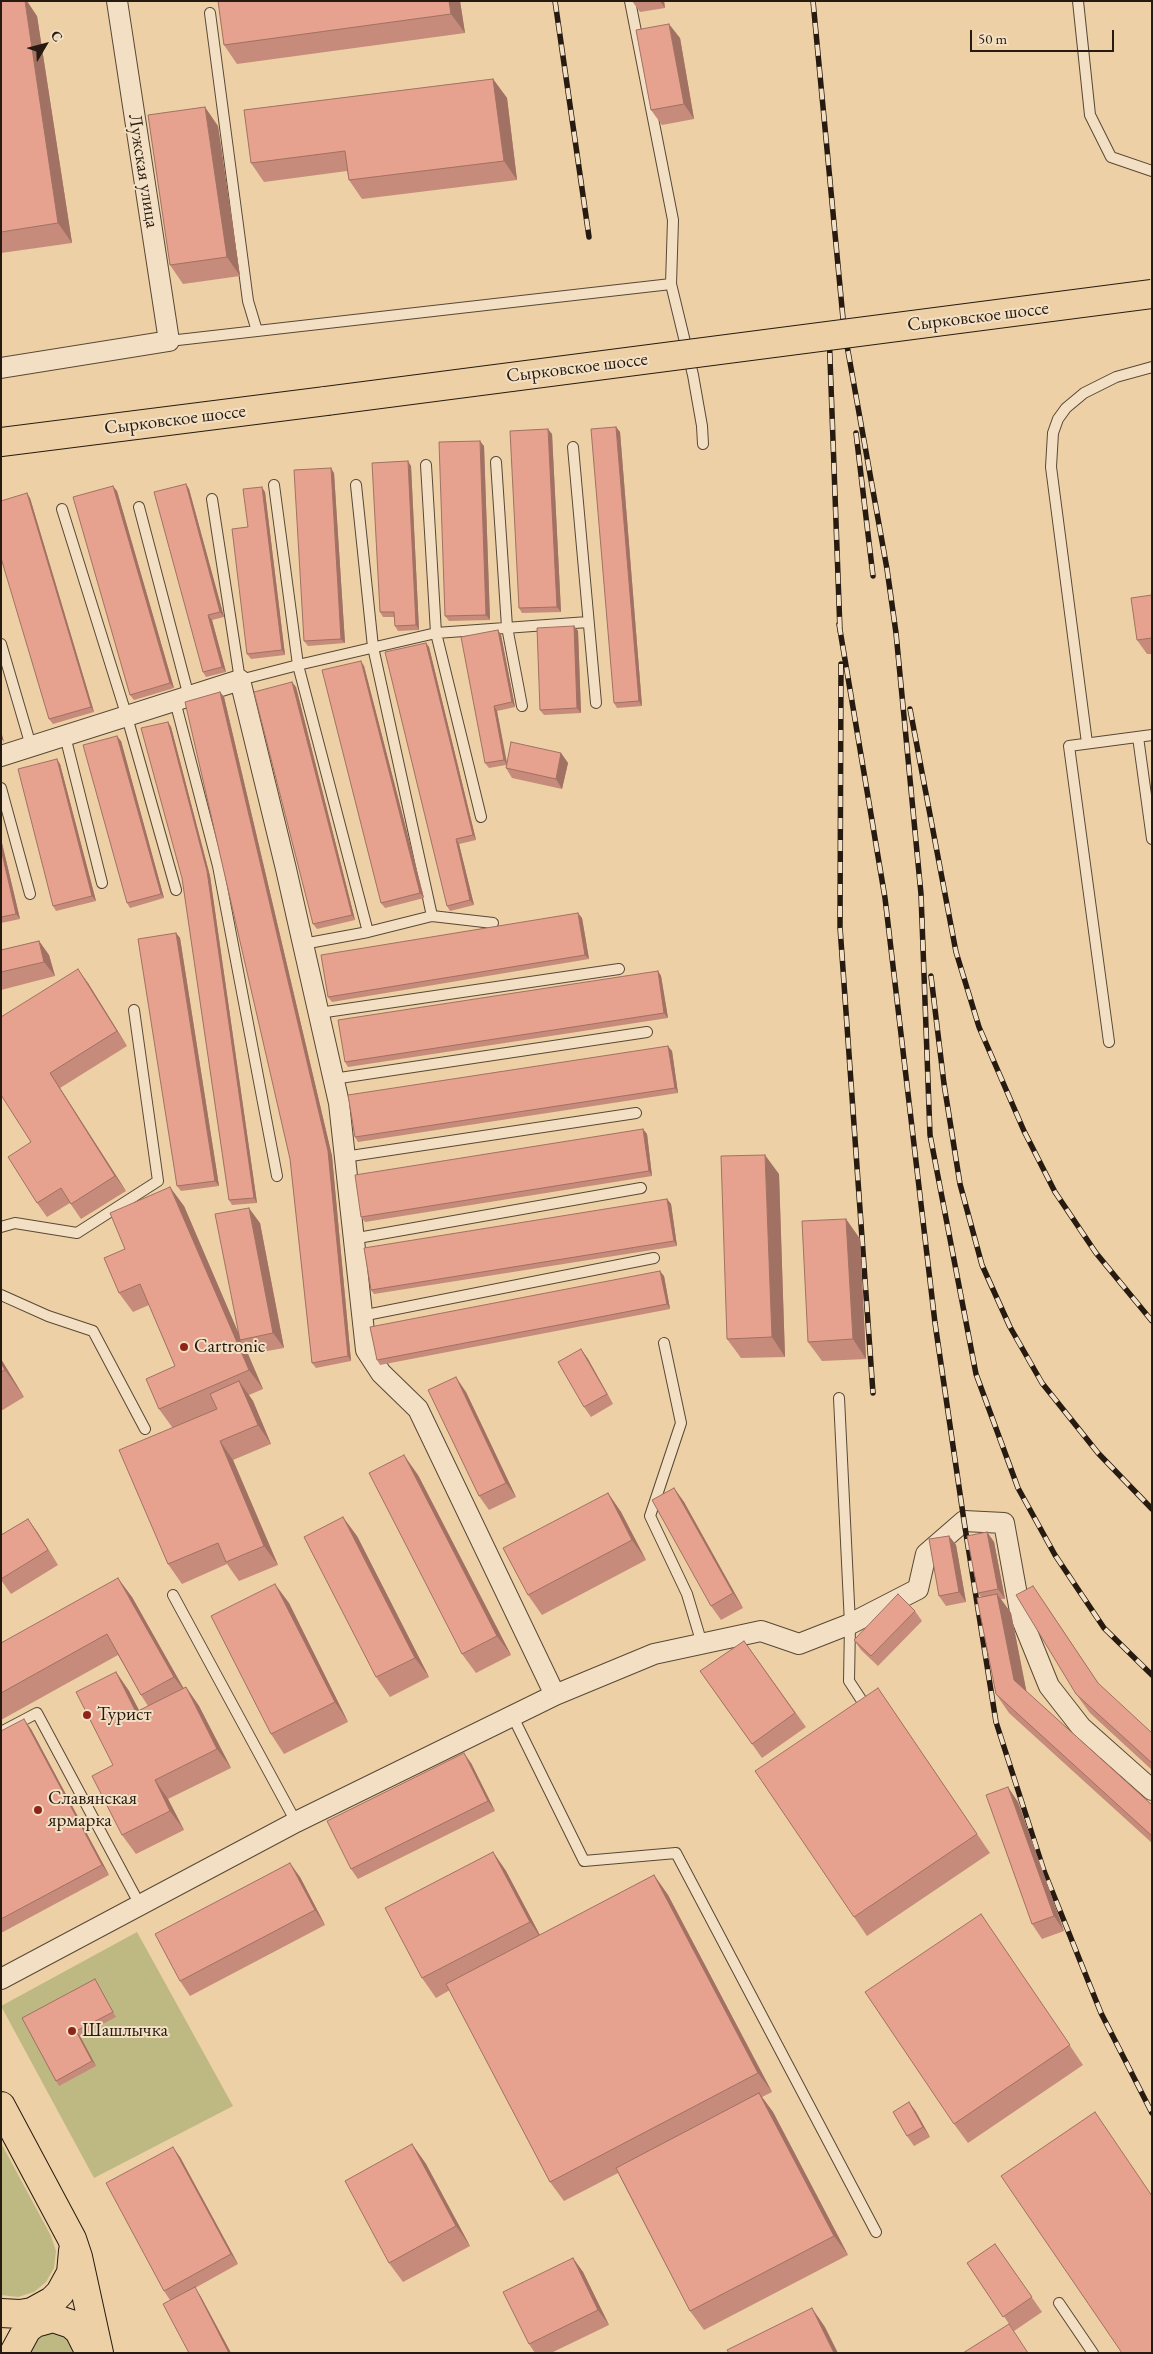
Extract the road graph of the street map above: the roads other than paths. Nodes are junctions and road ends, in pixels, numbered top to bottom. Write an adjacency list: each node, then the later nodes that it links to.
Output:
1 (117, 1): 9 (street, Лужская улица)
2 (630, 1): 6 (lane)
3 (1078, 1): 5 (lane)
4 (210, 13): 8 (lane)
5 (1152, 170)
6 (671, 284): 8 (lane); 13 (lane)
7 (1152, 294): 12 (main road, Сырковское шоссе, bridge)
8 (257, 331): 9 (lane)
9 (169, 341): 11 (street)
10 (1152, 367): 36 (lane)
11 (1, 368)
12 (1, 442)
13 (702, 444)
14 (573, 447): 22 (lane)
15 (496, 462): 23 (lane)
16 (426, 465): 24 (lane)
17 (356, 485): 26 (lane)
18 (274, 486): 27 (lane)
19 (212, 499): 28 (lane)
20 (139, 507): 29 (lane)
21 (62, 509): 32 (lane)
22 (588, 622): 23 (lane); 30 (lane)
23 (508, 627): 24 (lane); 31 (lane)
24 (436, 633): 26 (lane); 40 (lane)
25 (1, 644): 37 (lane)
26 (373, 647): 27 (lane); 45 (lane)
27 (298, 664): 28 (lane); 47 (lane)
28 (240, 680): 29 (street); 48 (street)
29 (182, 699): 32 (street); 57 (lane)
30 (596, 703)
31 (522, 706)
32 (127, 717): 34 (street); 43 (lane)
33 (1152, 735): 35 (lane)
34 (65, 736): 37 (street); 42 (lane)
35 (1138, 737): 36 (lane); 41 (lane)
36 (1087, 743): 53 (lane)
37 (31, 746): 38 (street)
38 (1, 756)
39 (1, 788): 44 (lane)
40 (481, 817)
41 (1152, 839)
42 (102, 883)
43 (176, 890)
44 (30, 894)
45 (432, 916): 46 (lane); 47 (lane)
46 (493, 923)
47 (368, 932): 48 (lane)
48 (303, 944): 51 (street)
49 (619, 969): 51 (lane)
50 (134, 1010): 59 (lane)
51 (319, 1013): 54 (street)
52 (647, 1032): 54 (lane)
53 (1109, 1042)
54 (333, 1079): 56 (street)
55 (636, 1113): 56 (lane)
56 (344, 1157): 60 (street)
57 (276, 1176)
58 (641, 1188): 60 (lane)
59 (1, 1227)
60 (352, 1239): 63 (street)
61 (654, 1258): 63 (lane)
62 (1, 1295): 66 (lane)
63 (361, 1316): 70 (street)
64 (664, 1343): 69 (lane)
65 (839, 1398): 68 (lane)
66 (145, 1428)
67 (173, 1595): 75 (lane)
68 (850, 1624): 69 (street); 71 (lane); 74 (street)
69 (702, 1644): 70 (street)
70 (555, 1695): 72 (street)
71 (868, 1710)
72 (512, 1715): 75 (street); 79 (lane)
73 (1, 1732): 76 (lane)
74 (1152, 1790)
75 (296, 1822): 76 (street)
76 (140, 1905): 77 (street)
77 (1, 1979)
78 (1, 2106): 80 (main road)
79 (876, 2232)
80 (72, 2239): 82 (main road); 85 (main road)
81 (1059, 2303): 86 (lane)
82 (1, 2313)
83 (14, 2353): 84 (main road)
84 (90, 2353)
85 (99, 2353)
86 (1093, 2353)

